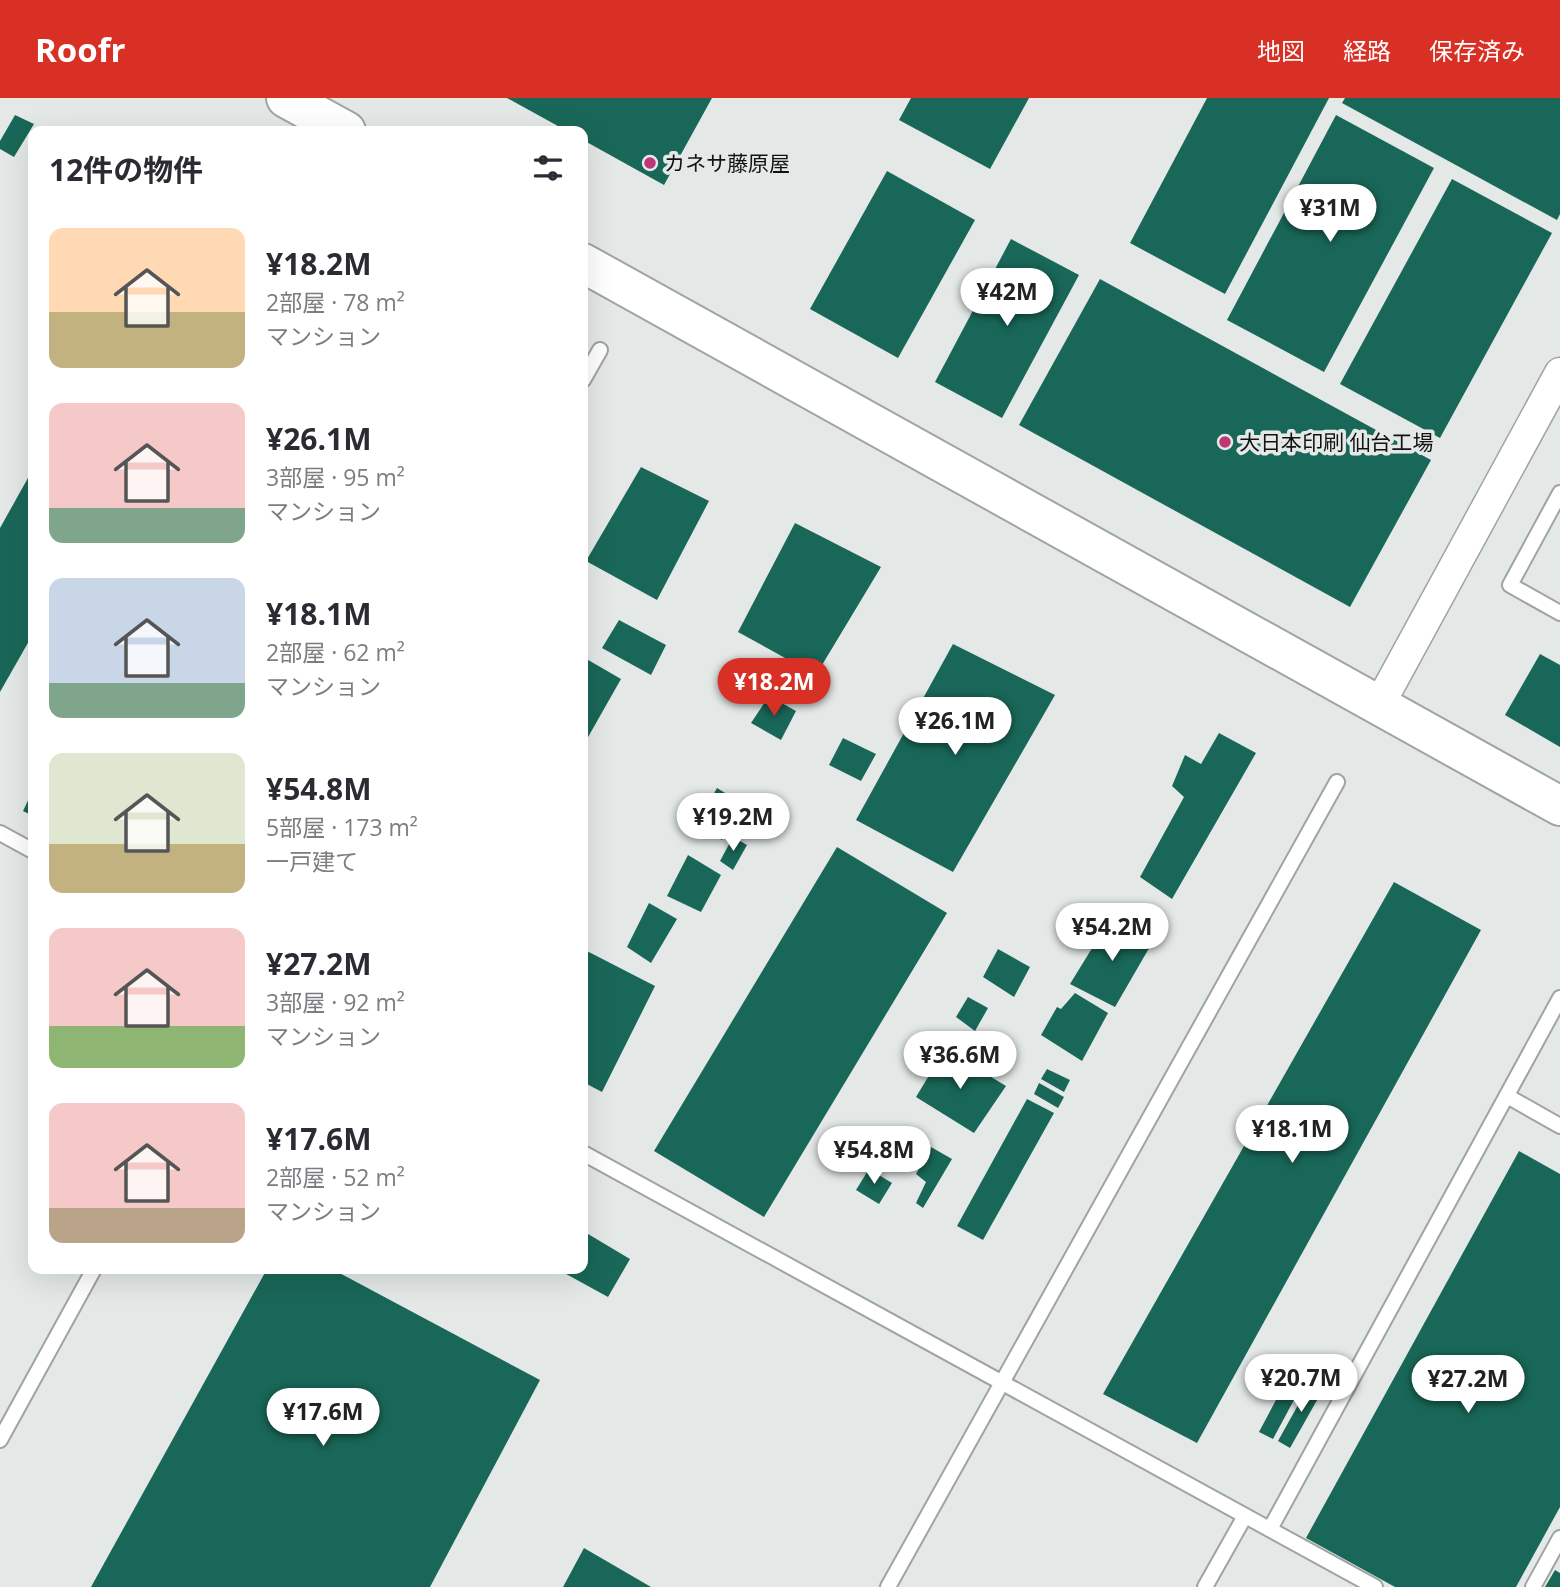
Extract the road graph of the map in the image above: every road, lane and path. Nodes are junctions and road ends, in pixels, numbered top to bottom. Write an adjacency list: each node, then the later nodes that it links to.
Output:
1 (286, 98): 2 (street)
2 (337, 126)
3 (588, 266): 9 (street)
4 (600, 350): 5 (lane)
5 (588, 371)
6 (1560, 373): 9 (street)
7 (1560, 493): 8 (lane)
8 (1560, 613)
9 (1379, 705): 11 (street)
10 (1337, 782): 19 (lane)
11 (1560, 806)
12 (0, 833): 13 (lane)
13 (28, 848)
14 (1560, 998): 15 (lane)
15 (1507, 1096): 16 (lane); 22 (lane)
16 (1560, 1126)
17 (588, 1156): 19 (lane)
18 (91, 1274): 20 (lane)
19 (1002, 1383): 21 (lane); 24 (lane)
20 (0, 1440)
21 (1245, 1516): 22 (lane); 25 (lane)
22 (1270, 1530): 26 (lane)
23 (1560, 1538): 27 (lane)
24 (888, 1587)
25 (1205, 1587)
26 (1375, 1587)
27 (1533, 1587)

